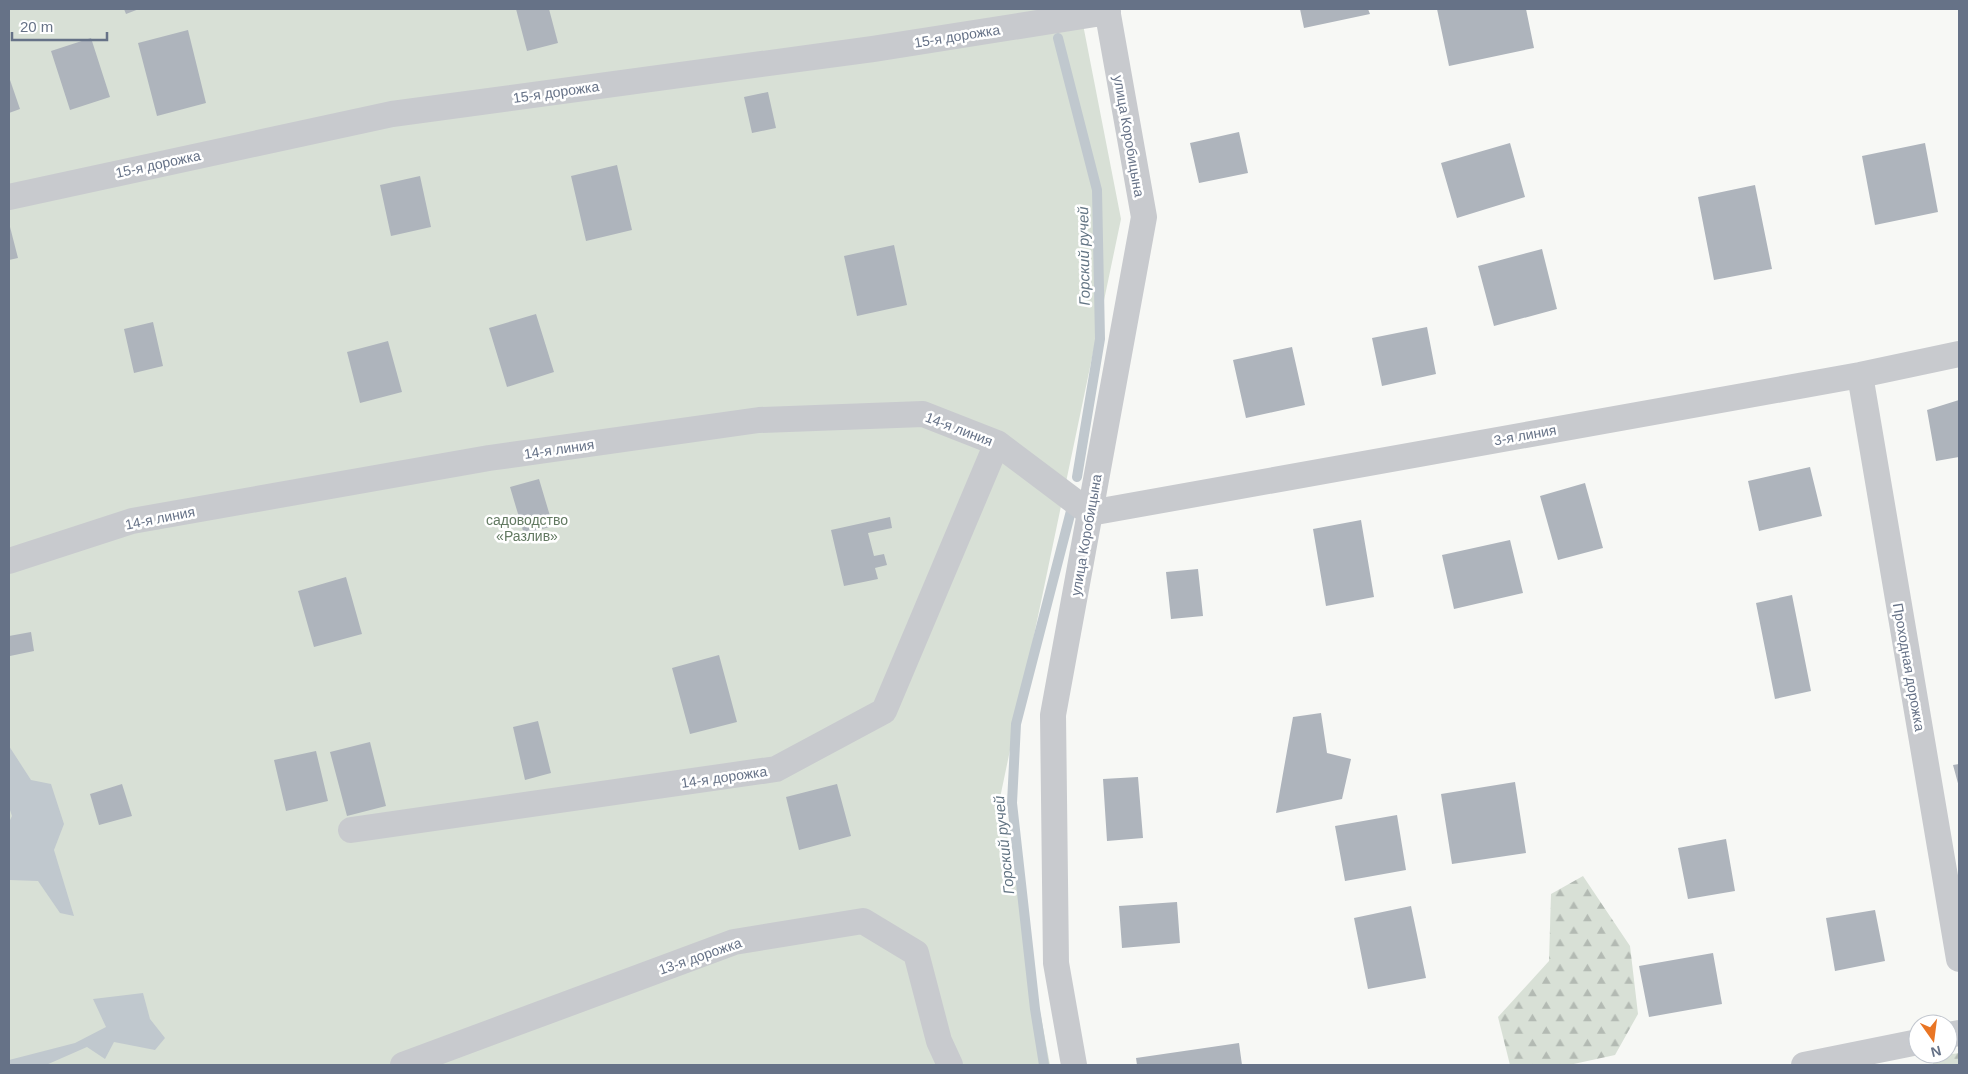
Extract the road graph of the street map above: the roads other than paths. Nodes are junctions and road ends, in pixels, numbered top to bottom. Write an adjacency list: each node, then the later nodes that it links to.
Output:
1 (1107, 11): 2 (street, 15-я дорожка); 6 (street, улица Коробицына)
2 (9, 197)
3 (1959, 354): 4 (street, 3-я линия)
4 (1860, 375): 6 (street, 3-я линия); 9 (street, Проходная дорожка)
5 (997, 443): 6 (street, 14-я линия); 7 (street, 14-я линия); 8 (street, 14-я дорожка)
6 (1090, 513): 13 (street, улица Коробицына)
7 (9, 561)
8 (351, 830)
9 (1959, 959)
10 (1908, 1044): 14 (street)
11 (403, 1065): 12 (street, 13-я дорожка)
12 (950, 1065)
13 (1074, 1065)
14 (1804, 1065)

